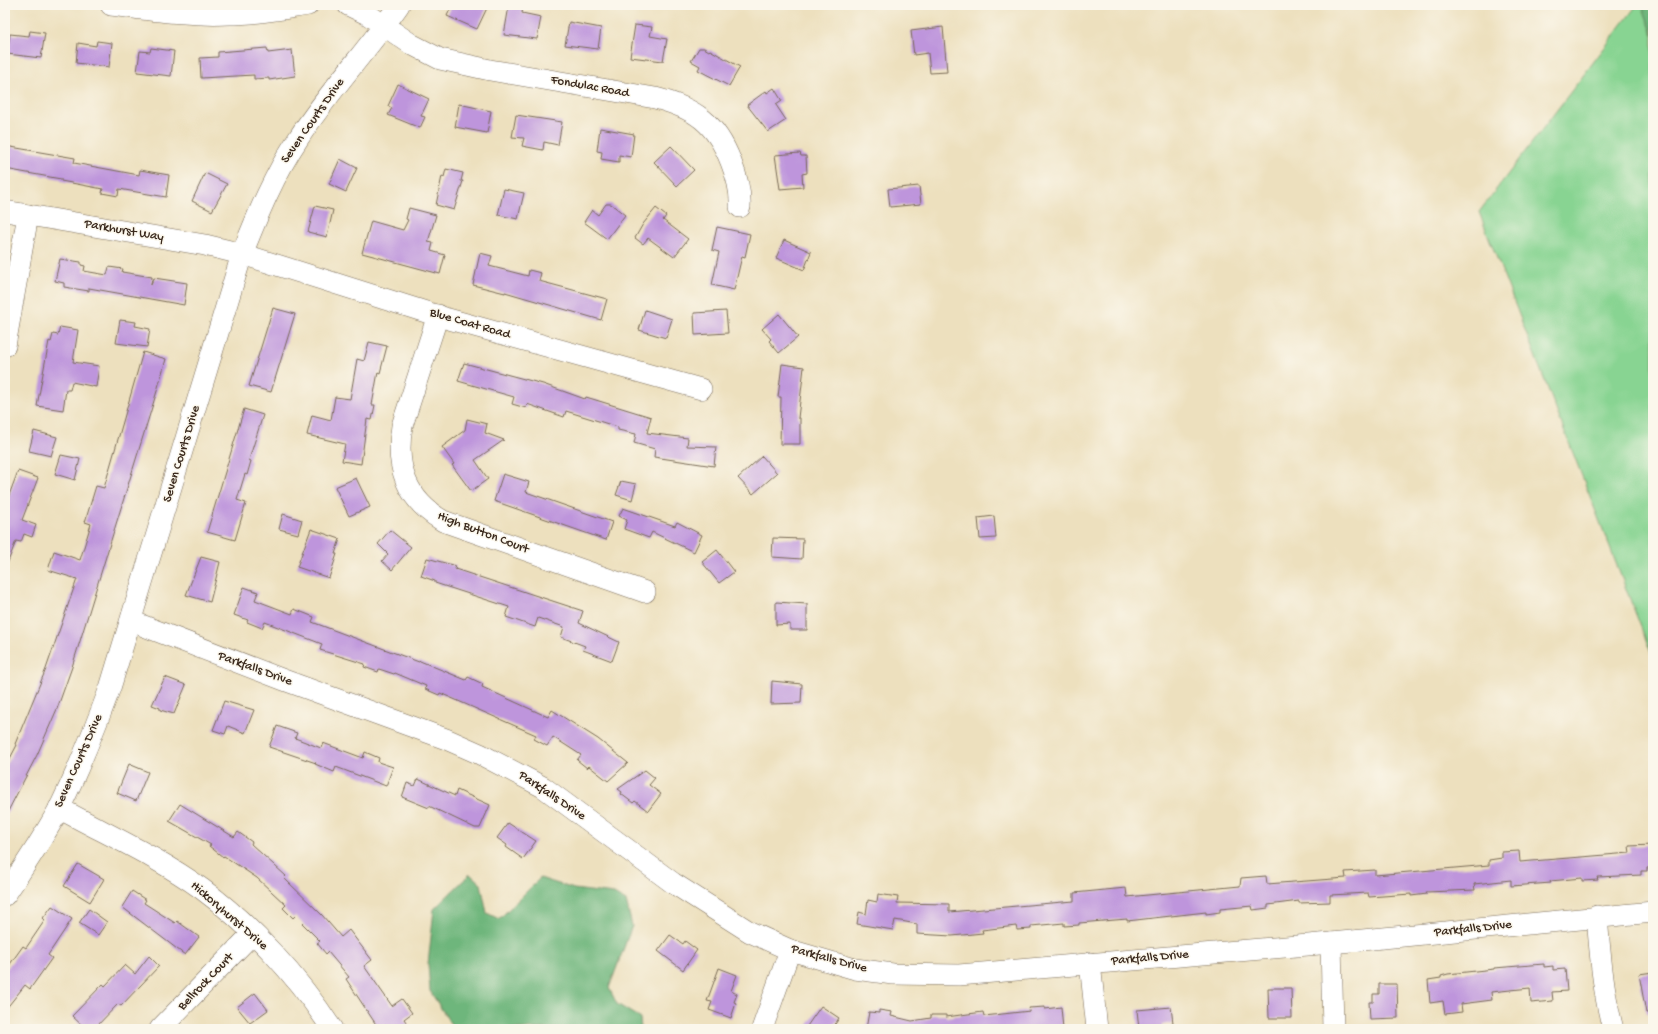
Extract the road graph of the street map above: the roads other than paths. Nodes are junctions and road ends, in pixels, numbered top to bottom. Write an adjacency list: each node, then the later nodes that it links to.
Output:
1 (111, 5): 2 (street)
2 (308, 5)
3 (348, 5): 5 (street, Fondulac Road)
4 (399, 5): 5 (street, Seven Courts Drive)
5 (384, 27): 6 (street, Fondulac Road); 9 (street, Seven Courts Drive)
6 (740, 207)
7 (5, 211): 8 (street, Parkhurst Way)
8 (28, 215): 9 (street, Parkhurst Way); 11 (street)
9 (242, 254): 10 (street, Blue Coat Road); 14 (street, Seven Courts Drive)
10 (438, 315): 12 (street, Blue Coat Road); 13 (street, High Button Court)
11 (5, 346)
12 (701, 389)
13 (645, 592)
14 (131, 621): 15 (street, Seven Courts Drive); 21 (street, Parkfalls Drive)
15 (59, 808): 16 (street, Seven Courts Drive); 19 (street, Hickoryhurst Drive)
16 (5, 895)
17 (1653, 912): 18 (street, Parkfalls Drive)
18 (1597, 916): 20 (street, Parkfalls Drive); 28 (street)
19 (252, 934): 23 (street, Bellrock Court); 24 (street, Hickoryhurst Drive)
20 (1331, 943): 22 (street, Parkfalls Drive); 27 (street)
21 (790, 950): 22 (street, Parkfalls Drive); 25 (street)
22 (1090, 963): 26 (street)
23 (160, 1029)
24 (332, 1029)
25 (762, 1029)
26 (1097, 1029)
27 (1333, 1029)
28 (1614, 1029)

